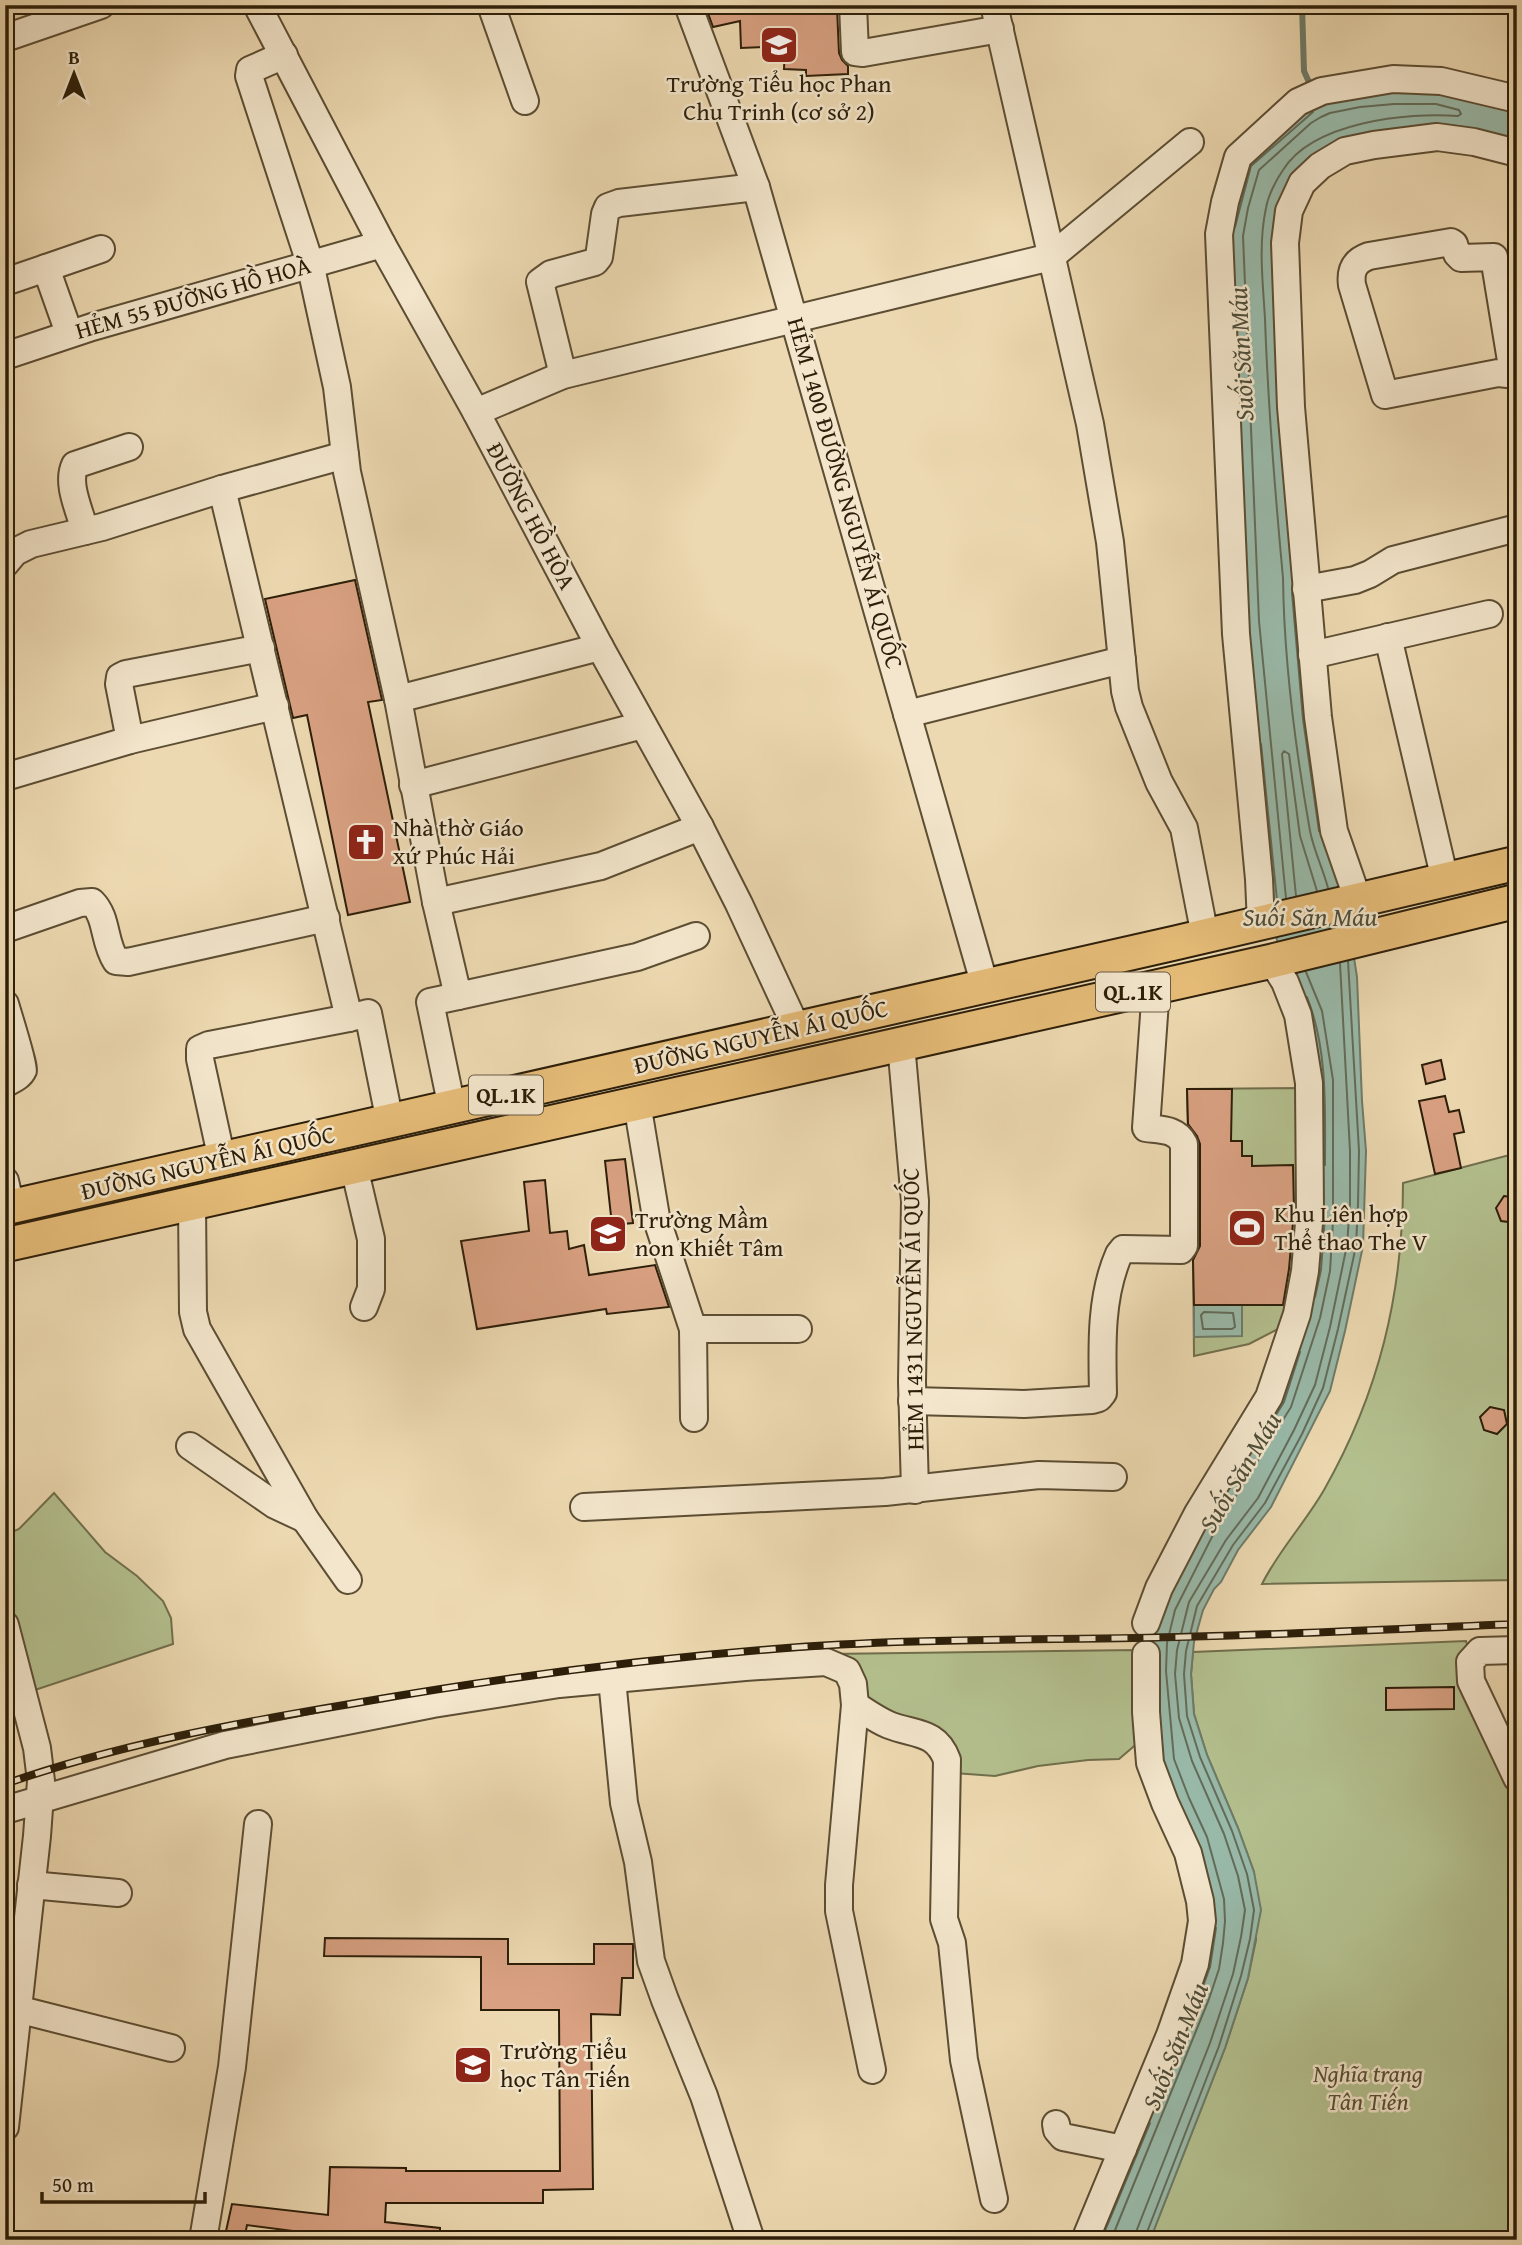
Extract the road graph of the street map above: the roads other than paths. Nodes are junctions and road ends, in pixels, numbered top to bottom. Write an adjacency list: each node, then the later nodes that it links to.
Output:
1 (101, 5): 7 (street)
2 (257, 5): 8 (street, ĐƯỜNG HỒ HÒA)
3 (491, 5): 10 (street)
4 (688, 5): 13 (street, HẺM 1400 ĐƯỜNG NGUYỄN ÁI QUỐC)
5 (853, 5): 6 (street)
6 (997, 17): 16 (street)
7 (5, 38)
8 (285, 55): 14 (street, ĐƯỜNG HỒ HÒA); 17 (street)
9 (1513, 90): 53 (street)
10 (525, 102)
11 (1191, 142): 16 (street)
12 (1517, 153): 32 (street)
13 (757, 187): 20 (street, HẺM 1400 ĐƯỜNG NGUYỄN ÁI QUỐC); 24 (street)
14 (382, 244): 17 (street, HẺM 55 ĐƯỜNG HỒ HOÀ); 25 (street, ĐƯỜNG HỒ HÒA)
15 (101, 249): 18 (street)
16 (1051, 257): 20 (street); 38 (street)
17 (310, 263): 21 (street, HẺM 55 ĐƯỜNG HỒ HOÀ); 27 (street)
18 (46, 268): 19 (street); 21 (street)
19 (5, 282)
20 (796, 319): 24 (street); 41 (street, HẺM 1400 ĐƯỜNG NGUYỄN ÁI QUỐC)
21 (69, 333): 22 (street, HẺM 55 ĐƯỜNG HỒ HOÀ)
22 (5, 356)
23 (1515, 374): 23 (street)
24 (563, 376): 25 (street)
25 (476, 412): 35 (street, ĐƯỜNG HỒ HÒA)
26 (129, 447): 30 (street)
27 (345, 455): 28 (street); 39 (street)
28 (222, 489): 30 (street); 36 (street)
29 (1517, 528): 32 (street)
30 (85, 531): 31 (street)
31 (5, 564)
32 (1306, 589): 37 (street)
33 (1489, 614): 34 (street)
34 (1388, 637): 37 (street); 48 (street)
35 (600, 647): 39 (street); 42 (street, ĐƯỜNG HỒ HÒA)
36 (261, 648): 40 (street); 43 (street)
37 (1312, 655): 49 (street)
38 (1122, 660): 41 (street); 56 (street)
39 (398, 699): 45 (street)
40 (275, 706): 43 (street); 52 (street)
41 (907, 714): 58 (street, HẺM 1400 ĐƯỜNG NGUYỄN ÁI QUỐC)
42 (643, 724): 45 (street); 46 (street, ĐƯỜNG HỒ HÒA)
43 (130, 740): 44 (street)
44 (5, 778)
45 (413, 785): 51 (street)
46 (700, 827): 51 (street); 64 (street, ĐƯỜNG HỒ HÒA)
47 (1517, 863): 48 (main road, ĐƯỜNG NGUYỄN ÁI QUỐC / QL.1K)
48 (1445, 880): 49 (main road, ĐƯỜNG NGUYỄN ÁI QUỐC / QL.1K)
49 (1358, 900): 53 (main road, ĐƯỜNG NGUYỄN ÁI QUỐC / QL.1K)
50 (1517, 901): 57 (main road, ĐƯỜNG NGUYỄN ÁI QUỐC / QL.1K)
51 (436, 902): 60 (street)
52 (326, 918): 54 (street); 62 (street)
53 (1261, 923): 56 (main road, ĐƯỜNG NGUYỄN ÁI QUỐC / QL.1K)
54 (5, 929)
55 (696, 936): 60 (street)
56 (1205, 936): 58 (main road, ĐƯỜNG NGUYỄN ÁI QUỐC / QL.1K)
57 (1272, 961): 59 (main road, ĐƯỜNG NGUYỄN ÁI QUỐC / QL.1K); 86 (street)
58 (985, 986): 63 (main road); 64 (main road, ĐƯỜNG NGUYỄN ÁI QUỐC / QL.1K)
59 (1156, 987): 63 (main road, ĐƯỜNG NGUYỄN ÁI QUỐC / QL.1K); 78 (street)
60 (458, 996): 68 (street)
61 (5, 1004): 66 (street)
62 (349, 1018): 69 (street); 70 (street)
63 (993, 1023): 65 (main road, ĐƯỜNG NGUYỄN ÁI QUỐC / QL.1K)
64 (797, 1029): 68 (main road, ĐƯỜNG NGUYỄN ÁI QUỐC / QL.1K)
65 (901, 1044): 67 (main road, ĐƯỜNG NGUYỄN ÁI QUỐC / QL.1K); 78 (street, HẺM 1431 NGUYỄN ÁI QUỐC)
66 (5, 1084)
67 (637, 1103): 71 (main road, ĐƯỜNG NGUYỄN ÁI QUỐC / QL.1K); 76 (street)
68 (452, 1108): 69 (main road, ĐƯỜNG NGUYỄN ÁI QUỐC / QL.1K)
69 (390, 1122): 70 (main road, ĐƯỜNG NGUYỄN ÁI QUỐC / QL.1K)
70 (222, 1160): 72 (main road, ĐƯỜNG NGUYỄN ÁI QUỐC / QL.1K)
71 (354, 1167): 73 (main road, ĐƯỜNG NGUYỄN ÁI QUỐC / QL.1K); 75 (street)
72 (7, 1198): 74 (main road)
73 (192, 1203): 74 (main road, ĐƯỜNG NGUYỄN ÁI QUỐC / QL.1K); 84 (street)
74 (12, 1244)
75 (364, 1307)
76 (693, 1329): 77 (street); 79 (street)
77 (798, 1329)
78 (912, 1401): 82 (street, HẺM 1431 NGUYỄN ÁI QUỐC)
79 (694, 1418)
80 (190, 1446): 84 (street)
81 (1114, 1477): 82 (street)
82 (915, 1490): 83 (street)
83 (584, 1507)
84 (305, 1519): 85 (street)
85 (348, 1580)
86 (1146, 1623)
87 (5, 1625): 92 (street)
88 (1517, 1650): 93 (street)
89 (1146, 1654): 104 (street)
90 (612, 1679): 91 (street); 94 (street); 107 (street)
91 (855, 1705): 101 (street); 105 (street)
92 (17, 1711): 94 (street)
93 (1517, 1778)
94 (40, 1799): 95 (street); 97 (street)
95 (5, 1810)
96 (258, 1824): 106 (street)
97 (32, 1885): 98 (street); 99 (street)
98 (118, 1893)
99 (17, 2009): 100 (street); 103 (street)
100 (171, 2048)
101 (872, 2070)
102 (1056, 2124): 104 (street)
103 (5, 2127)
104 (1123, 2149): 108 (street)
105 (994, 2199)
106 (203, 2240)
107 (751, 2240)
108 (1085, 2240)

